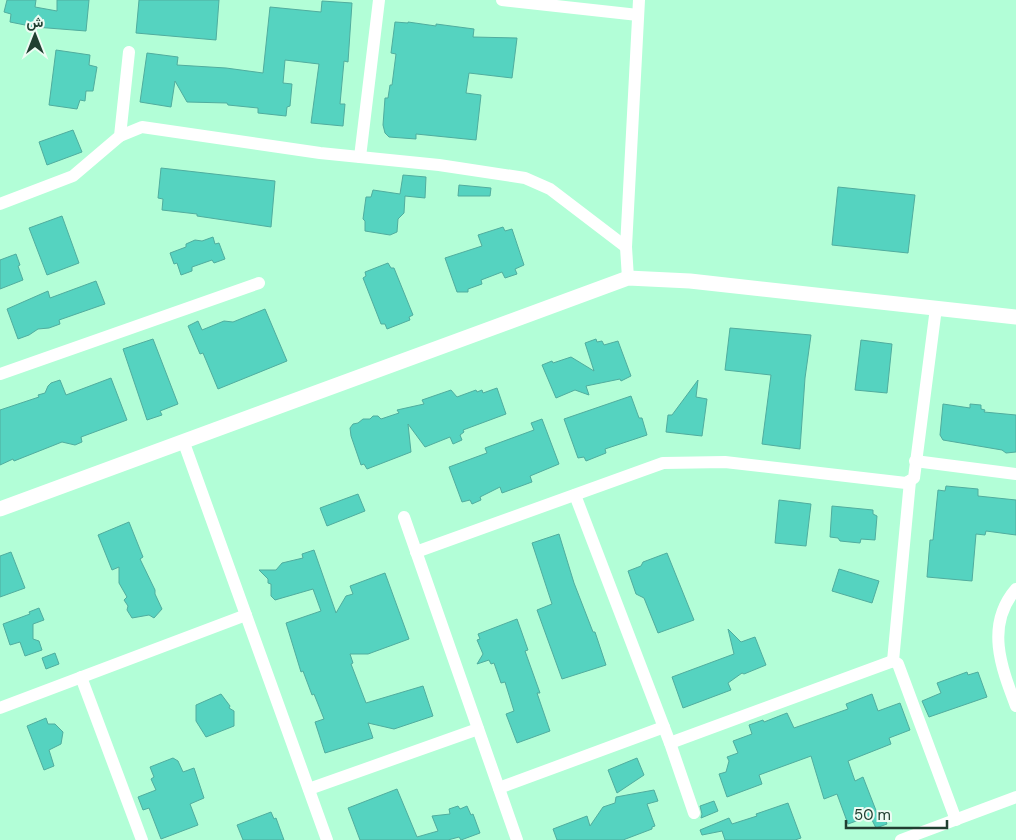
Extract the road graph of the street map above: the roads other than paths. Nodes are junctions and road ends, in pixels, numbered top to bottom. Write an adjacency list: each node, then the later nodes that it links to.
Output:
1 (379, 0): 7 (street)
2 (502, 0): 4 (street)
3 (639, 0): 4 (street)
4 (638, 15): 9 (street)
5 (129, 52): 6 (street)
6 (120, 136): 7 (street); 8 (street)
7 (360, 157): 9 (street)
8 (0, 204)
9 (626, 247): 10 (street)
10 (628, 278): 12 (street); 15 (street)
11 (259, 283): 14 (street)
12 (936, 308): 13 (street); 16 (street)
13 (1016, 317)
14 (0, 374)
15 (184, 442): 20 (street); 24 (street)
16 (916, 461): 17 (street); 18 (street)
17 (1016, 474)
18 (910, 481): 19 (street); 25 (street)
19 (575, 495): 22 (street); 29 (street)
20 (0, 510)
21 (404, 517): 22 (street)
22 (416, 552): 30 (street)
23 (1016, 589): 27 (street)
24 (246, 615): 26 (street); 33 (street)
25 (893, 662): 31 (street); 36 (street)
26 (81, 677): 28 (street); 37 (street)
27 (1016, 706)
28 (0, 708)
29 (664, 728): 31 (street); 32 (street)
30 (478, 729): 32 (street); 33 (street)
31 (670, 742): 35 (street)
32 (499, 788): 39 (street)
33 (309, 789): 38 (street)
34 (1016, 797): 36 (street)
35 (694, 813)
36 (956, 820): 40 (street)
37 (142, 840)
38 (327, 840)
39 (518, 840)
40 (901, 840)

